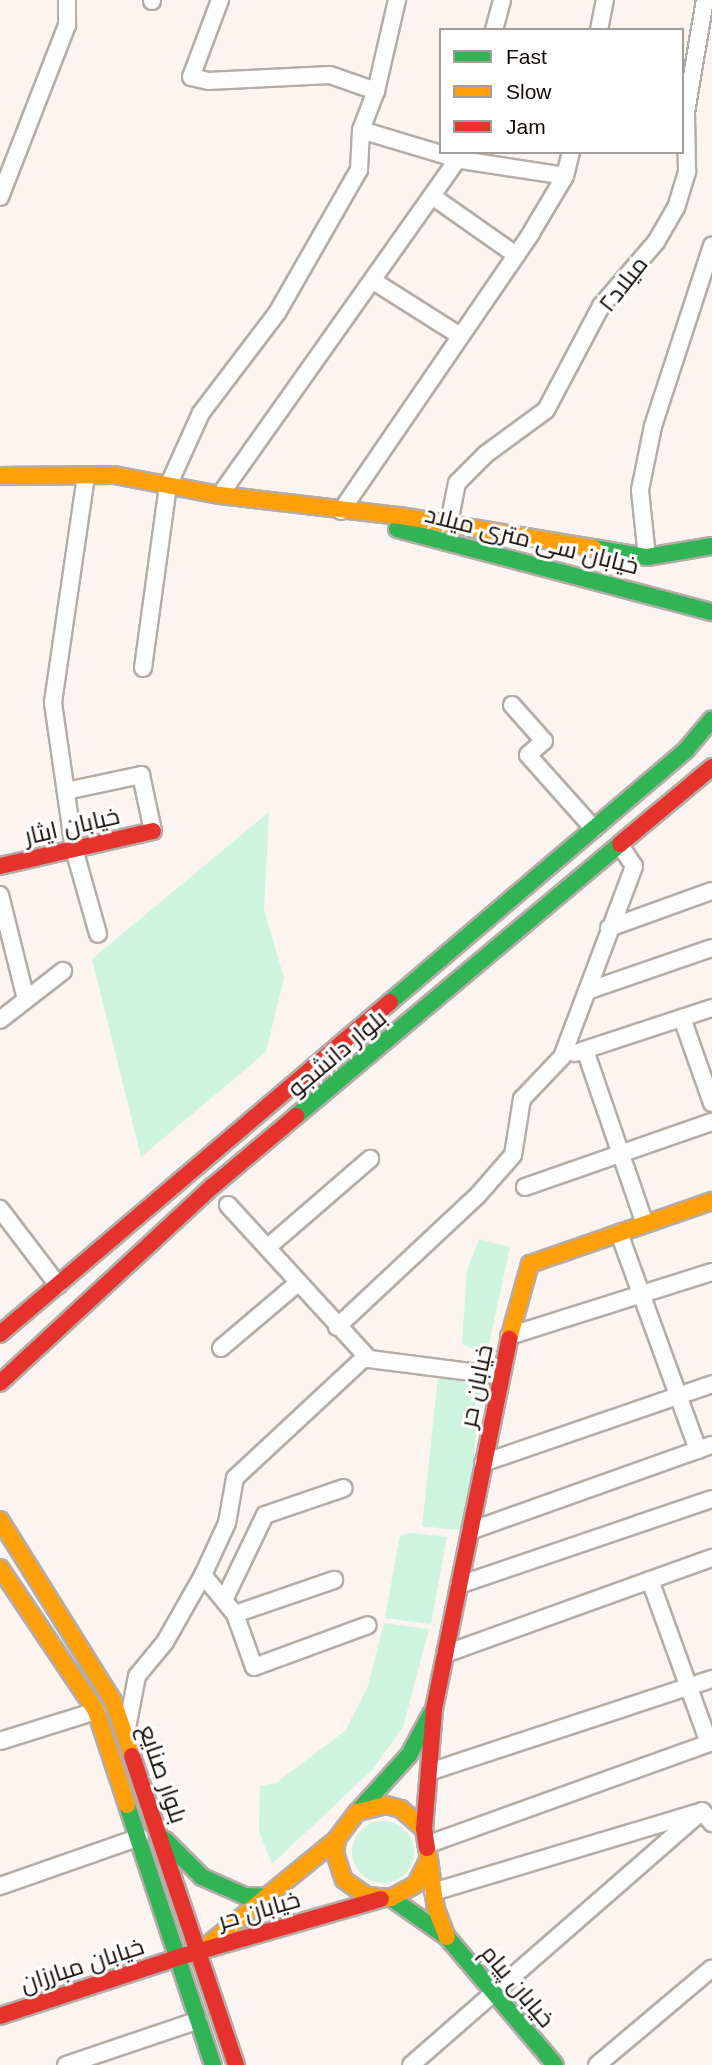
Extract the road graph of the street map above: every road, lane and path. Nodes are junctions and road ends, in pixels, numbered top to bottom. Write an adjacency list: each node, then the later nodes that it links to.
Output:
1 (67, 0): 16 (street)
2 (220, 0): 9 (street)
3 (397, 0): 9 (street)
4 (502, 0): 7 (street)
5 (605, 0): 8 (street)
6 (705, 0): 27 (street, میلاد۲)
7 (495, 28)
8 (599, 28)
9 (376, 91): 10 (street)
10 (361, 130): 11 (street); 24 (street)
11 (439, 150)
12 (570, 154): 14 (street)
13 (462, 156): 14 (street); 15 (street)
14 (565, 176): 18 (street)
15 (432, 196): 18 (street); 20 (street)
16 (0, 197)
17 (712, 245): 19 (street)
18 (516, 255): 21 (street)
19 (708, 275): 30 (street)
20 (375, 282): 21 (street); 25 (street)
21 (460, 336): 26 (street)
22 (0, 476): 23 (street, خیابان سی متری میلاد)
23 (86, 476): 24 (street, خیابان سی متری میلاد); 36 (street)
24 (168, 486): 25 (street, خیابان سی متری میلاد); 32 (street)
25 (220, 495): 26 (street, خیابان سی متری میلاد)
26 (341, 511): 27 (street, خیابان سی متری میلاد); 28 (street, خیابان سی متری میلاد)
27 (449, 523): 28 (street); 30 (street, خیابان سی متری میلاد)
28 (444, 540): 31 (street, خیابان سی متری میلاد)
29 (712, 546): 30 (street, خیابان سی متری میلاد)
30 (647, 557)
31 (712, 612)
32 (143, 668)
33 (512, 705): 37 (street)
34 (712, 719): 37 (street, بلوار دانشجو)
35 (712, 767): 38 (street, بلوار دانشجو)
36 (66, 791): 39 (street); 39 (street, خیابان ایثار)
37 (594, 829): 67 (street, بلوار دانشجو)
38 (621, 847): 43 (street); 75 (street, بلوار دانشجو)
39 (74, 849): 40 (street, خیابان ایثار); 44 (street)
40 (0, 866)
41 (712, 891): 43 (street)
42 (0, 895): 48 (street)
43 (609, 928): 47 (street)
44 (97, 934)
45 (712, 948): 47 (street)
46 (63, 971): 48 (street)
47 (587, 991): 53 (street)
48 (26, 999): 51 (street)
49 (712, 1008): 50 (street)
50 (682, 1018): 52 (street); 54 (street)
51 (0, 1020)
52 (584, 1050): 53 (street); 56 (street)
53 (562, 1057): 69 (street)
54 (712, 1103)
55 (712, 1122): 56 (street)
56 (620, 1154): 58 (street); 62 (street)
57 (370, 1159): 64 (street)
58 (526, 1187)
59 (712, 1201): 62 (street, خیابان حر)
60 (228, 1205): 64 (street)
61 (0, 1209): 67 (street)
62 (645, 1224): 63 (street, خیابان حر)
63 (619, 1233): 68 (street); 71 (street, خیابان حر)
64 (268, 1247): 66 (street)
65 (712, 1272): 68 (street)
66 (299, 1282): 69 (street); 72 (street)
67 (58, 1286): 70 (street, بلوار دانشجو)
68 (642, 1295): 71 (street); 77 (street)
69 (337, 1327): 73 (street)
70 (0, 1334)
71 (509, 1336): 74 (street, خیابان حر)
72 (221, 1348)
73 (369, 1359): 74 (street); 86 (street)
74 (501, 1376): 79 (street, خیابان حر)
75 (0, 1383)
76 (712, 1384): 77 (street)
77 (678, 1396): 78 (street); 79 (street)
78 (705, 1447): 83 (street)
79 (483, 1463): 83 (street, خیابان حر)
80 (344, 1488): 90 (street)
81 (712, 1499): 89 (street)
82 (0, 1520): 98 (street, بلوار صنایع)
83 (470, 1531): 89 (street, خیابان حر)
84 (712, 1558): 88 (street)
85 (0, 1568): 97 (street, بلوار صنایع)
86 (203, 1575): 90 (street); 98 (street)
87 (334, 1580): 91 (street)
88 (650, 1580): 93 (street); 95 (street)
89 (459, 1585): 93 (street, خیابان حر)
90 (225, 1598): 91 (street)
91 (235, 1614): 92 (street)
92 (369, 1625)
93 (445, 1654): 96 (street, خیابان حر)
94 (712, 1679): 95 (street)
95 (689, 1687): 100 (street); 101 (street)
96 (434, 1709): 101 (street, خیابان حر); 102 (street, خیابان حر)
97 (96, 1711): 99 (street); 105 (street, بلوار صنایع)
98 (126, 1734): 104 (street, بلوار صنایع)
99 (0, 1741)
100 (711, 1743): 107 (street)
101 (432, 1772): 107 (street, خیابان حر)
102 (357, 1812): 106 (street); 107 (street)
103 (709, 1814): 109 (street); 116 (street)
104 (160, 1834): 110 (street); 113 (street, بلوار صنایع)
105 (140, 1837): 108 (street); 114 (street, بلوار صنایع)
106 (337, 1839): 110 (street, خیابان حر); 111 (street)
107 (427, 1844): 109 (street, خیابان پیام); 111 (street)
108 (0, 1886)
109 (433, 1892): 112 (street, خیابان پیام)
110 (269, 1897): 113 (street, خیابان حر)
111 (386, 1898): 112 (street, خیابان پیام); 113 (street, خیابان حر)
112 (447, 1937): 116 (street, خیابان پیام)
113 (199, 1951): 114 (street, خیابان مبارزان); 122 (street, بلوار صنایع)
114 (179, 1957): 117 (street, خیابان مبارزان); 118 (street, بلوار صنایع)
115 (712, 1968): 125 (street)
116 (495, 1993): 123 (street); 124 (street, خیابان پیام)
117 (0, 2016)
118 (199, 2020): 119 (street); 121 (street, بلوار صنایع)
119 (104, 2059): 120 (street)
120 (66, 2065)
121 (213, 2065)
122 (236, 2065)
123 (411, 2065)
124 (555, 2065)
125 (597, 2065)

